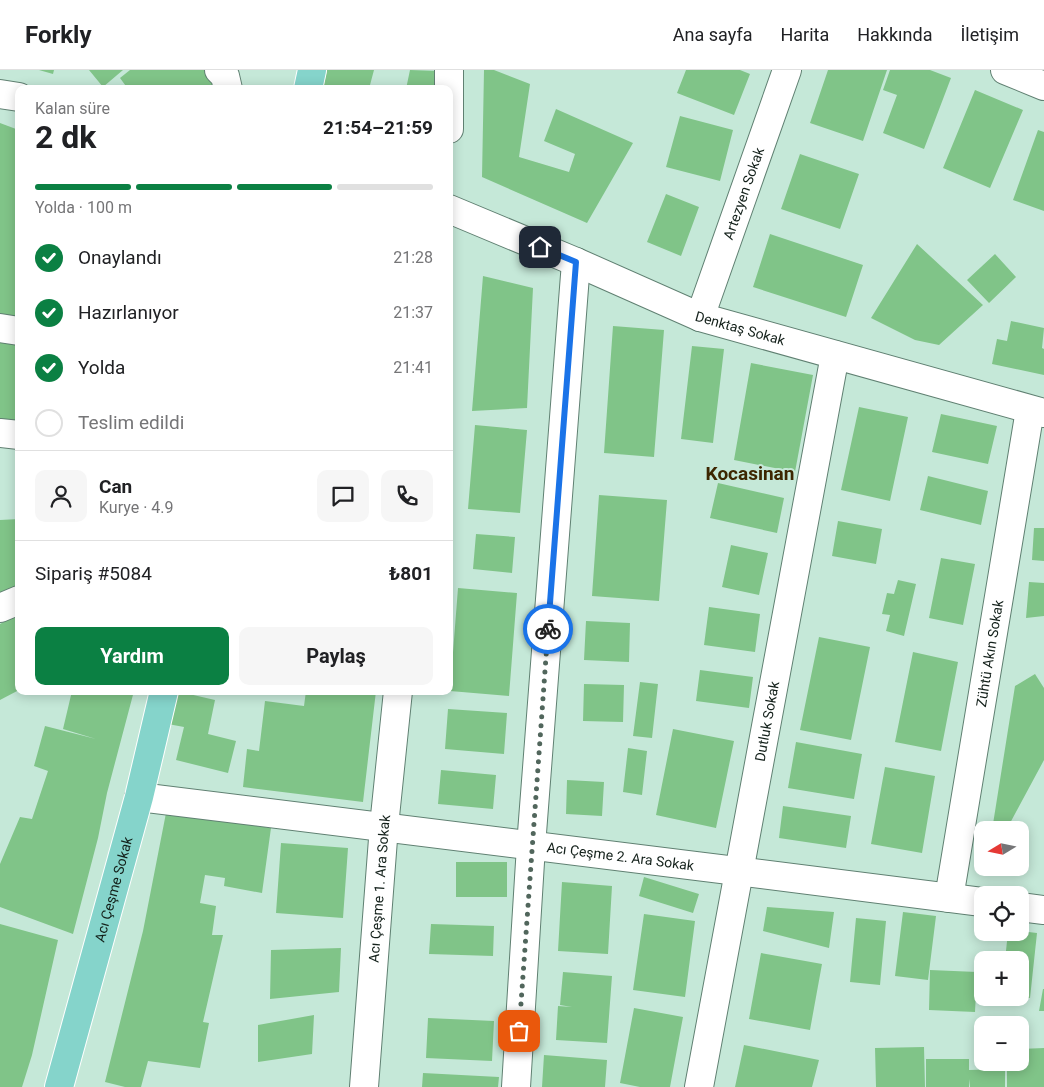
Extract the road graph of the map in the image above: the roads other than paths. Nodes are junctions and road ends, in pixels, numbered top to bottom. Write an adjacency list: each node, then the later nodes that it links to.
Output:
1 (219, 70): 6 (street)
2 (312, 70): 7 (main road)
3 (450, 70): 8 (street)
4 (787, 70): 14 (street, Artezyen Sokak)
5 (1005, 70): 9 (street)
6 (227, 85)
7 (309, 85)
8 (450, 85)
9 (1044, 86)
10 (0, 94): 11 (street)
11 (15, 96)
12 (453, 211): 13 (street, Denktaş Sokak)
13 (576, 262): 14 (street, Denktaş Sokak); 27 (street)
14 (700, 317): 17 (street, Denktaş Sokak)
15 (0, 328): 16 (street)
16 (15, 330)
17 (836, 355): 18 (street, Denktaş Sokak); 28 (street, Dutluk Sokak)
18 (1037, 412): 29 (street, Zühtü Akın Sokak)
19 (0, 433): 20 (street)
20 (15, 435)
21 (15, 601): 22 (street)
22 (0, 608)
23 (163, 695): 25 (main road, Acı Çeşme Sokak)
24 (398, 695): 26 (street, Acı Çeşme 1. Ara Sokak)
25 (139, 797): 26 (street, Acı Çeşme 2. Ara Sokak); 33 (main road, Acı Çeşme Sokak)
26 (384, 826): 27 (street, Acı Çeşme 2. Ara Sokak); 34 (street, Acı Çeşme 1. Ara Sokak)
27 (531, 846): 28 (street, Acı Çeşme 2. Ara Sokak); 35 (street)
28 (739, 872): 29 (street, Acı Çeşme 2. Ara Sokak); 36 (street, Dutluk Sokak)
29 (949, 898): 30 (street, Acı Çeşme 2. Ara Sokak)
30 (974, 901)
31 (1029, 908): 32 (street)
32 (1044, 910)
33 (59, 1087)
34 (364, 1087)
35 (516, 1087)
36 (699, 1087)

